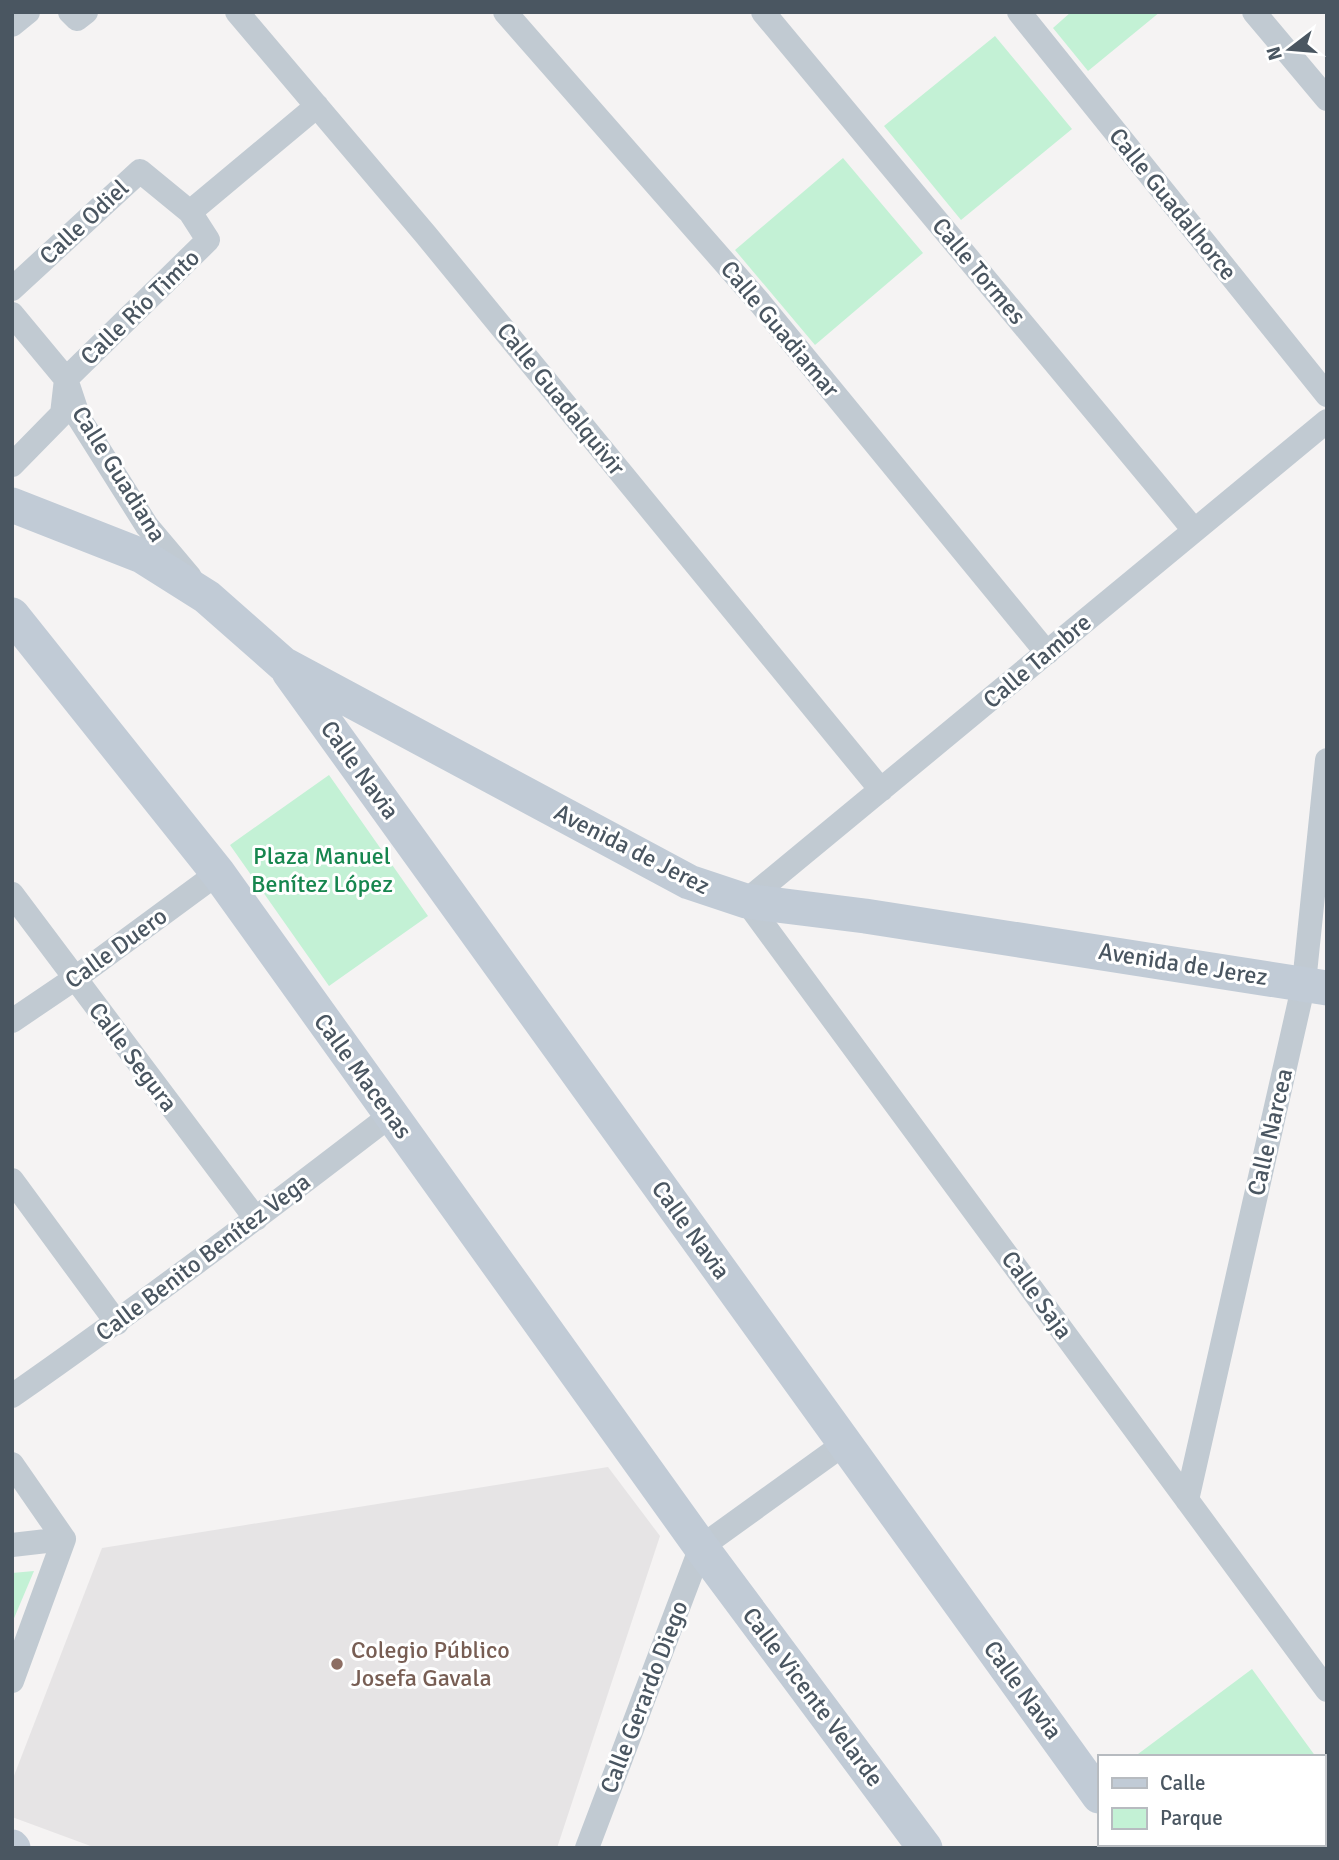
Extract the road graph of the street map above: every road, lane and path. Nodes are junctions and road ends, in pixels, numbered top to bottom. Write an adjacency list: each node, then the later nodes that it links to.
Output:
1 (28, 12): 9 (street)
2 (70, 12): 3 (street)
3 (86, 12)
4 (237, 12): 11 (street, Calle Guadalquivir)
5 (505, 12): 23 (street, Calle Guadiamar)
6 (763, 12): 20 (street, Calle Tormes)
7 (1019, 12): 16 (street, Calle Guadalhorce)
8 (1254, 12): 10 (street)
9 (12, 25)
10 (1327, 99)
11 (317, 106): 12 (street, Calle Río Timto); 26 (street, Calle Guadalquivir)
12 (190, 212): 13 (street, Calle Odiel); 15 (street, Calle Río Timto)
13 (12, 289)
14 (12, 314): 15 (street, Calle Guadiana)
15 (66, 379): 18 (street, Calle Río Timto); 21 (street, Calle Guadiana)
16 (1327, 395)
17 (1327, 421): 20 (street, Calle Tambre)
18 (12, 464)
19 (12, 505): 21 (street, Avenida de Jerez)
20 (1194, 530): 23 (street, Calle Tambre)
21 (207, 597): 24 (street, Avenida de Jerez)
22 (12, 615): 27 (street, Calle Macenas)
23 (1047, 653): 26 (street, Calle Tambre)
24 (283, 664): 29 (street, Avenida de Jerez); 38 (street, Calle Navia)
25 (1327, 760): 31 (street, Calle Narcea)
26 (881, 790): 29 (street, Calle Tambre)
27 (218, 873): 30 (street, Calle Duero); 33 (street, Calle Macenas)
28 (12, 894): 30 (street, Calle Segura)
29 (746, 901): 31 (street, Avenida de Jerez); 40 (street, Calle Saja)
30 (75, 979): 32 (street, Calle Duero); 35 (street, Calle Segura)
31 (1315, 985): 40 (street, Calle Narcea)
32 (12, 1021)
33 (391, 1115): 35 (street, Calle Benito Benítez Vega); 43 (street, Calle Macenas)
34 (12, 1180): 36 (street)
35 (256, 1219): 36 (street, Calle Benito Benítez Vega)
36 (117, 1323): 37 (street, Calle Benito Benítez Vega)
37 (12, 1396)
38 (844, 1444): 43 (street); 46 (street, Calle Navia)
39 (12, 1464): 41 (street)
40 (1187, 1500): 45 (street, Calle Saja)
41 (64, 1539): 42 (street); 44 (street)
42 (12, 1545)
43 (701, 1547): 47 (street, Calle Gerardo Diego); 48 (street, Calle Vicente Velarde)
44 (12, 1681)
45 (1327, 1690)
46 (1098, 1795)
47 (587, 1848)
48 (925, 1848)

